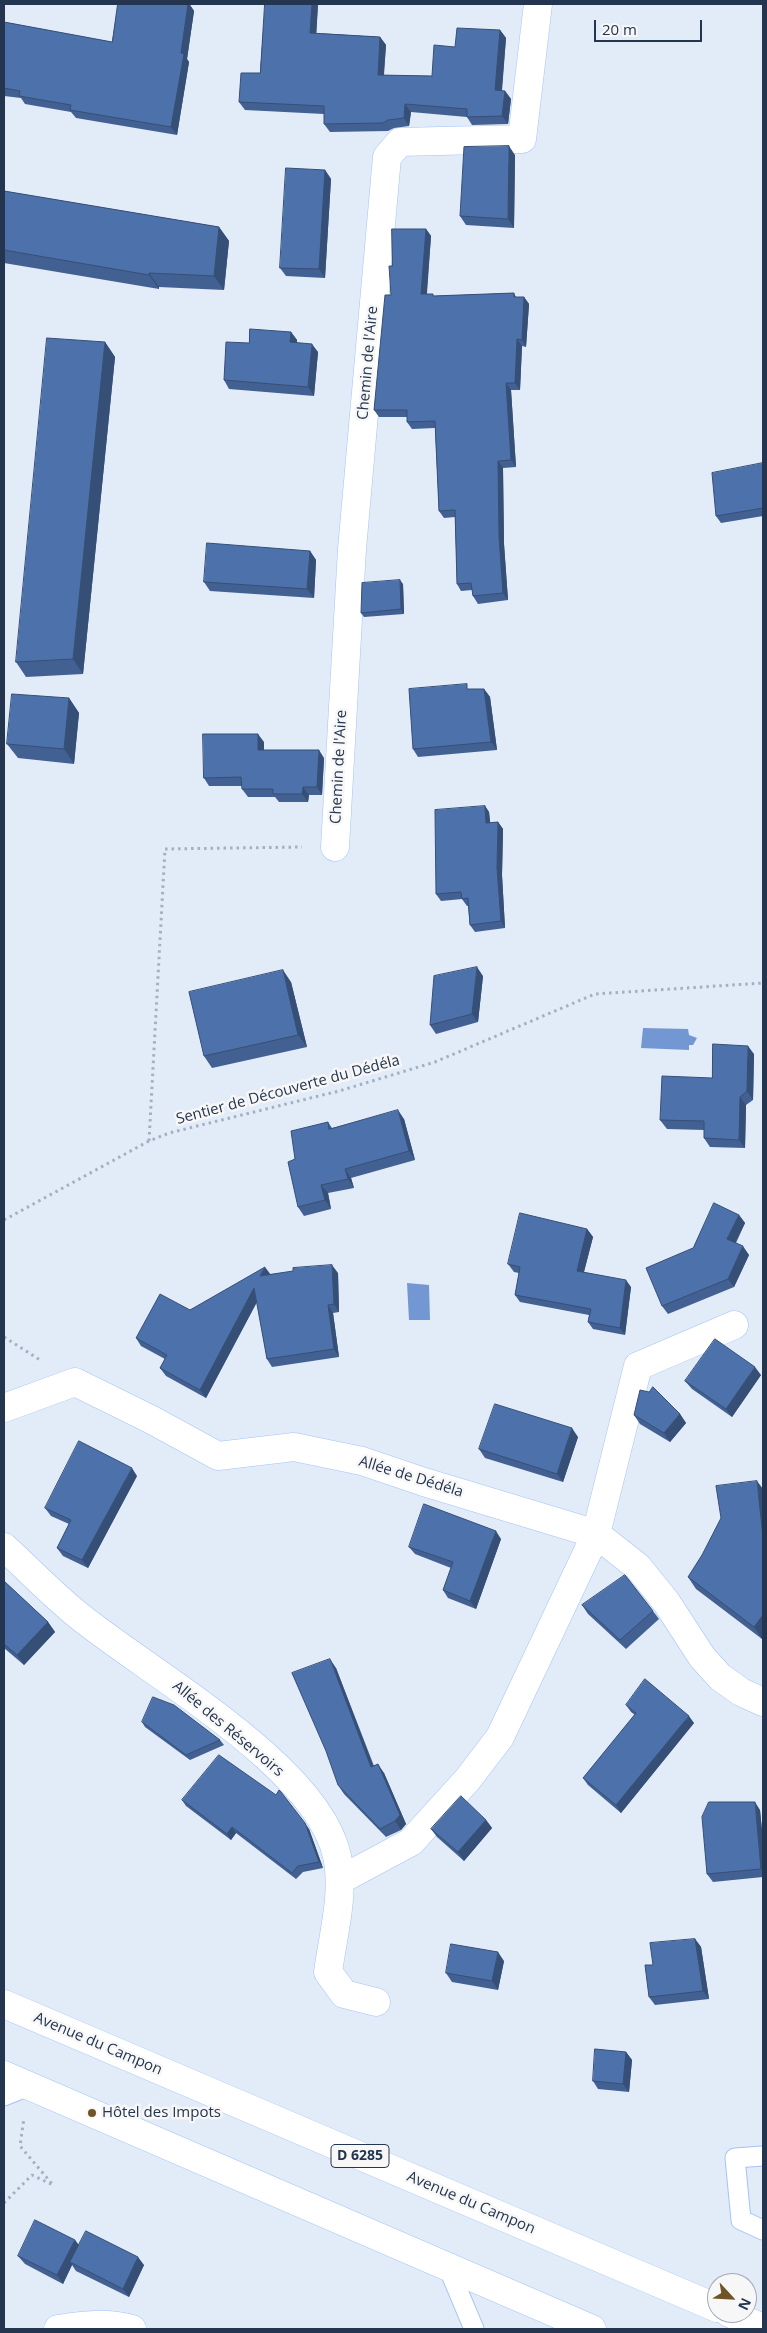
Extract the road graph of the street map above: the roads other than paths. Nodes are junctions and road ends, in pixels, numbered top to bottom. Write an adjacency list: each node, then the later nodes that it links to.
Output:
1 (538, 4): 2 (street, Chemin de l'Aire)
2 (335, 847)
3 (734, 1325): 5 (street)
4 (4, 1408): 5 (street, Allée de Dédéla)
5 (596, 1534): 7 (street, Allée de Dédéla); 8 (street)
6 (4, 1547): 8 (street, Allée des Réservoirs)
7 (763, 1702)
8 (340, 1880): 9 (street, Allée des Réservoirs)
9 (376, 2002)
10 (4, 2004): 17 (street, Avenue du Campon / D 6285)
11 (4, 2075): 12 (street)
12 (29, 2086): 13 (lane); 16 (street)
13 (4, 2096)
14 (763, 2156): 15 (lane)
15 (763, 2230)
16 (448, 2267): 20 (lane); 21 (street)
17 (707, 2304)
18 (58, 2329): 19 (street)
19 (132, 2329)
20 (474, 2329)
21 (592, 2329)

